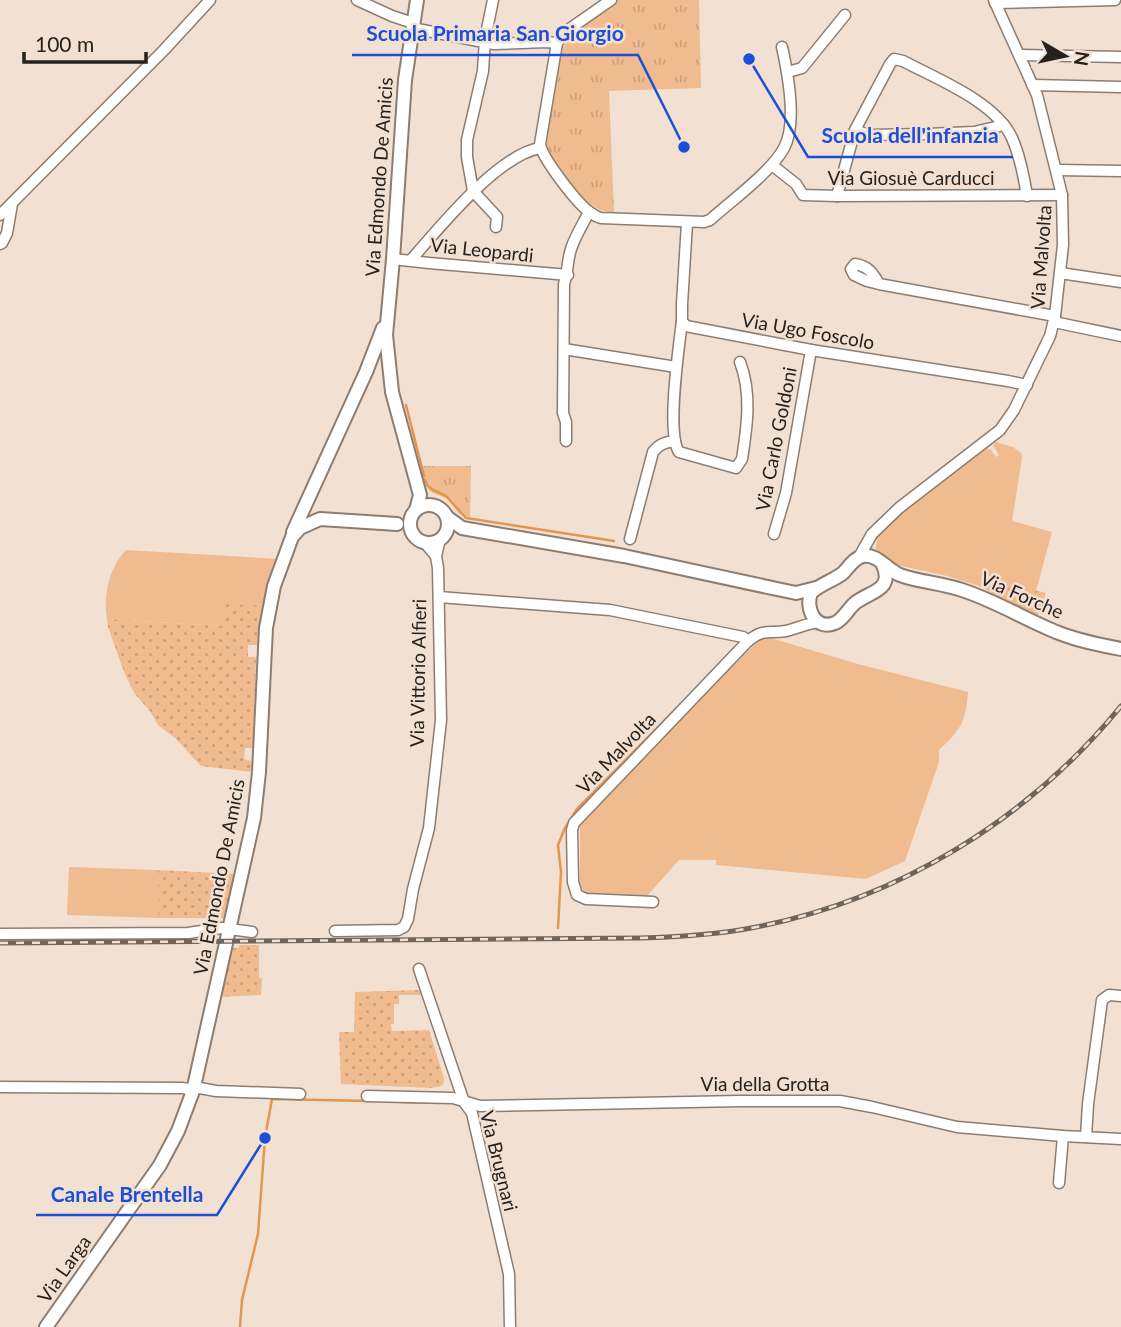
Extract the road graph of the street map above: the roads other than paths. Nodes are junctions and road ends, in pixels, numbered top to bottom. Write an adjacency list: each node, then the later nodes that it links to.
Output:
1 (210, 0): 28 (street)
2 (357, 0): 9 (street)
3 (417, 0): 9 (street, Via Edmondo De Amicis)
4 (493, 0): 10 (street)
5 (611, 0): 11 (street)
6 (1115, 0): 7 (street)
7 (995, 1): 13 (street, Via Malvolta)
8 (845, 15): 15 (street)
9 (412, 25): 10 (street); 34 (street, Via Edmondo De Amicis)
10 (485, 43): 11 (street); 24 (street)
11 (557, 43): 20 (street)
12 (782, 47): 15 (street)
13 (1020, 55): 14 (street); 16 (street, Via Malvolta)
14 (1121, 57)
15 (788, 72): 21 (street)
16 (1032, 85): 17 (street); 22 (street, Via Malvolta)
17 (1121, 88)
18 (1004, 125): 19 (street); 19 (street); 26 (street)
19 (855, 130): 27 (street)
20 (540, 148): 24 (street); 29 (street)
21 (772, 165): 27 (street, Via Giosuè Carducci); 31 (street)
22 (1057, 170): 23 (street); 25 (street, Via Malvolta)
23 (1121, 171)
24 (473, 191): 32 (street); 35 (street)
25 (1062, 195): 26 (street, Via Giosuè Carducci); 36 (street, Via Malvolta)
26 (1027, 196): 27 (street, Via Giosuè Carducci)
27 (837, 197)
28 (12, 204): 30 (street); 33 (street)
29 (589, 212): 31 (street); 37 (street)
30 (0, 215)
31 (687, 223): 42 (street)
32 (496, 228)
33 (0, 244)
34 (393, 259): 35 (street, Via Leopardi); 40 (street, Via Edmondo De Amicis)
35 (411, 260): 37 (street, Via Leopardi)
36 (1060, 273): 38 (street); 41 (street, Via Malvolta)
37 (568, 275): 44 (street)
38 (1121, 282)
39 (879, 284): 41 (street)
40 (387, 315): 47 (street, Via Edmondo De Amicis); 49 (street, Via Edmondo De Amicis)
41 (1055, 319): 43 (street); 50 (street, Via Malvolta)
42 (682, 321): 45 (street, Via Ugo Foscolo); 48 (street)
43 (1121, 336)
44 (567, 349): 48 (street); 51 (street)
45 (811, 350): 50 (street, Via Ugo Foscolo); 63 (street, Via Carlo Goldoni)
46 (740, 362): 52 (street)
47 (389, 367): 49 (street); 53 (street)
48 (676, 367): 52 (street)
49 (366, 372): 54 (street, Via Edmondo De Amicis)
50 (1027, 385): 66 (street, Via Malvolta)
51 (566, 441)
52 (675, 441): 65 (street)
53 (420, 495): 55 (street); 56 (street)
54 (309, 498): 58 (street); 68 (street, Via Edmondo De Amicis)
55 (434, 506): 56 (street); 57 (street)
56 (414, 512): 60 (street); 62 (street)
57 (447, 517): 61 (street); 64 (street)
58 (322, 519): 59 (street); 68 (street)
59 (350, 522): 60 (street); 68 (street)
60 (397, 524): 62 (street)
61 (462, 528): 64 (street); 75 (street)
62 (411, 531): 67 (street)
63 (774, 534)
64 (442, 538): 67 (street); 69 (street, Via Vittorio Alfieri)
65 (629, 538)
66 (870, 538): 70 (street, Via Malvolta); 71 (street)
67 (425, 543): 69 (street)
68 (288, 545): 83 (street, Via Edmondo De Amicis)
69 (436, 556): 76 (street, Via Vittorio Alfieri)
70 (859, 557): 71 (street); 74 (street)
71 (880, 562): 72 (street, Via Forche); 73 (street)
72 (907, 577): 73 (street, Via Forche); 81 (street, Via Forche)
73 (884, 584): 78 (street, Via Forche)
74 (816, 588): 75 (street); 77 (street)
75 (796, 593): 77 (street)
76 (439, 597): 80 (street); 84 (street, Via Vittorio Alfieri)
77 (808, 606): 78 (street); 79 (street)
78 (820, 622): 79 (street, Via Malvolta)
79 (802, 625): 80 (street, Via Malvolta)
80 (748, 641): 82 (street, Via Malvolta)
81 (1121, 649)
82 (653, 902)
83 (229, 929): 85 (street); 86 (street); 90 (street, Via Edmondo De Amicis)
84 (335, 931)
85 (252, 932)
86 (0, 934)
87 (419, 969): 93 (street, Via Brugnari)
88 (1121, 996): 95 (street)
89 (0, 1087): 90 (street)
90 (194, 1089): 91 (street); 98 (street, Via Larga)
91 (300, 1094)
92 (368, 1096): 93 (street, Via della Grotta)
93 (464, 1102): 94 (street, Via della Grotta); 99 (street, Via Brugnari)
94 (1063, 1136): 95 (street, Via della Grotta); 97 (street)
95 (1086, 1138): 96 (street, Via della Grotta)
96 (1121, 1139)
97 (1059, 1183)
98 (46, 1327)
99 (510, 1327)

